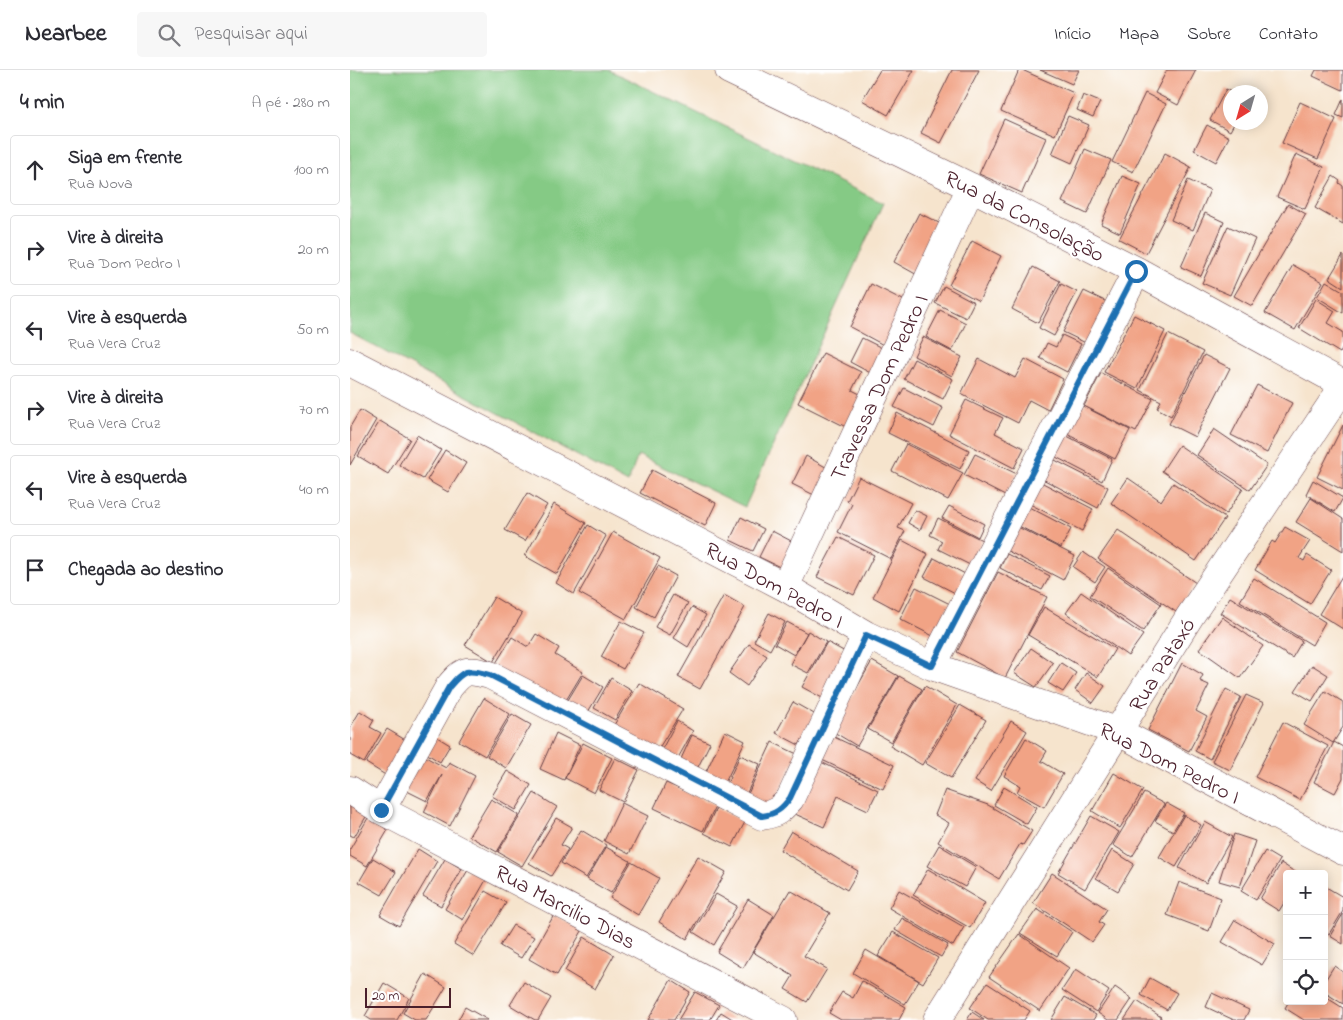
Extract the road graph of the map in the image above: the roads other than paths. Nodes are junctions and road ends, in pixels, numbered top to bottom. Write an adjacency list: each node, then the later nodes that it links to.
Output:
1 (729, 70): 2 (street, Rua da Consolação)
2 (970, 187): 3 (street, Rua da Consolação); 6 (street, Travessa Dom Pedro I)
3 (1136, 271): 5 (street, Rua da Consolação); 8 (street)
4 (350, 362): 6 (street, Rua Dom Pedro I)
5 (1343, 386): 9 (street, Rua Pataxó)
6 (786, 587): 7 (street, Rua Dom Pedro I)
7 (866, 635): 8 (street, Rua Dom Pedro I); 11 (street)
8 (932, 666): 9 (street, Rua Dom Pedro I)
9 (1119, 732): 12 (street, Rua Dom Pedro I); 14 (street, Rua Pataxó)
10 (350, 790): 11 (street, Rua Marcilio Dias)
11 (381, 810): 13 (street, Rua Marcilio Dias)
12 (1343, 851)
13 (783, 1020)
14 (937, 1020)

